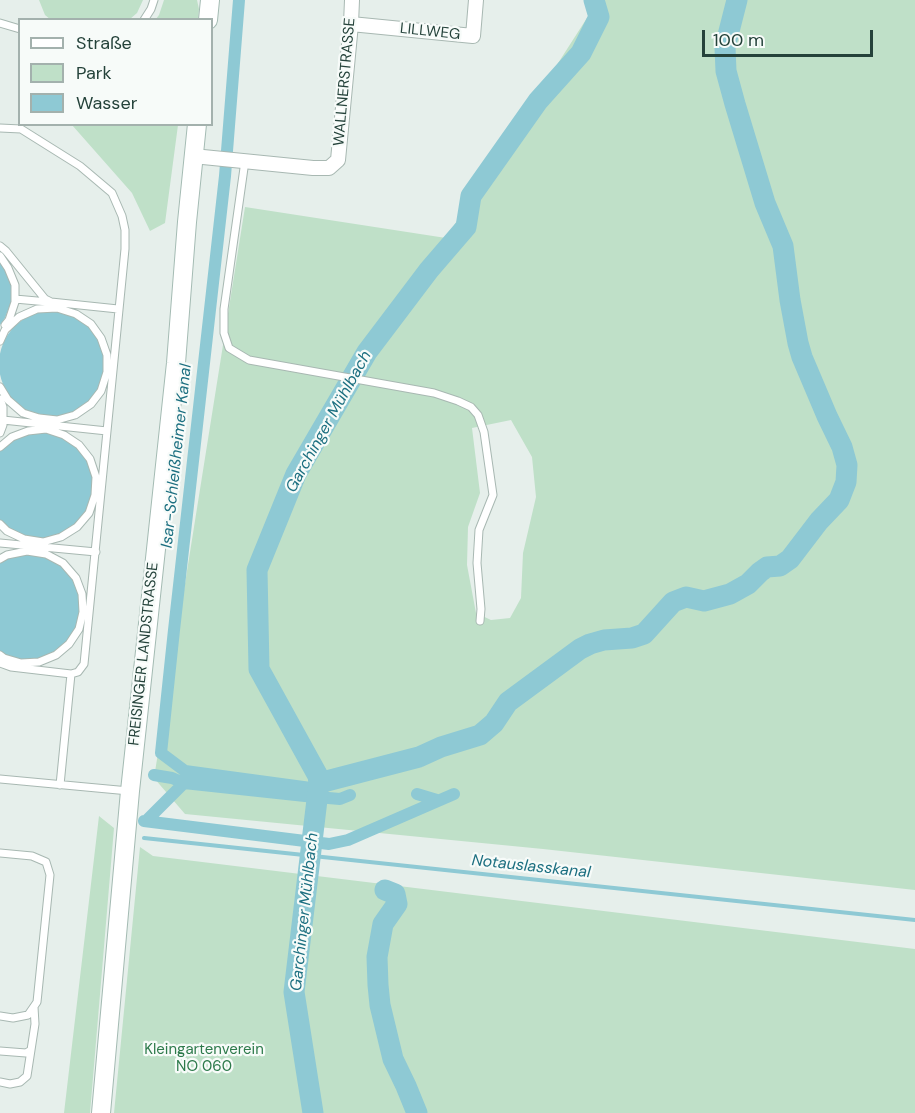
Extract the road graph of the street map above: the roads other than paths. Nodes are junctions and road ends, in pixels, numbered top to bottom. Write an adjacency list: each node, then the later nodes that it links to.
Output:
1 (154, 0): 5 (lane)
2 (210, 0): 6 (main road)
3 (352, 0): 8 (street, WALLNERSTRASSE)
4 (476, 0): 8 (street, LILLWEG)
5 (145, 18)
6 (208, 18)
7 (0, 23): 9 (lane)
8 (351, 24): 13 (street, WALLNERSTRASSE)
9 (18, 28)
10 (197, 126): 12 (main road, FREISINGER LANDSTRASSE)
11 (0, 128): 18 (lane)
12 (193, 156): 13 (street, WALLNERSTRASSE); 42 (main road, FREISINGER LANDSTRASSE)
13 (240, 161): 36 (lane)
14 (0, 246): 17 (lane)
15 (0, 256): 16 (lane)
16 (15, 299): 17 (lane); 19 (lane)
17 (55, 304): 18 (lane); 19 (lane); 21 (lane)
18 (118, 309): 21 (lane)
19 (3, 330): 20 (lane)
20 (0, 340)
21 (110, 367): 25 (lane); 26 (lane)
22 (0, 388): 25 (lane)
23 (0, 399): 24 (lane)
24 (3, 420): 25 (lane); 27 (lane)
25 (46, 425): 26 (lane); 28 (lane); 29 (lane)
26 (107, 432): 29 (lane)
27 (0, 433)
28 (0, 447)
29 (99, 492): 32 (lane); 33 (lane)
30 (0, 524): 32 (lane)
31 (0, 543): 32 (lane)
32 (36, 546): 33 (lane); 34 (lane); 35 (lane)
33 (96, 552): 35 (lane)
34 (0, 559)
35 (86, 615): 37 (lane); 39 (lane)
36 (480, 621)
37 (0, 655)
38 (0, 663): 39 (lane)
39 (71, 674): 41 (lane)
40 (0, 779): 41 (lane)
41 (60, 785): 42 (lane)
42 (130, 791): 49 (main road, FREISINGER LANDSTRASSE)
43 (0, 853): 44 (lane)
44 (34, 1007): 45 (lane); 46 (lane)
45 (0, 1016)
46 (31, 1050): 47 (lane); 48 (lane)
47 (0, 1051)
48 (0, 1083)
49 (101, 1113)

